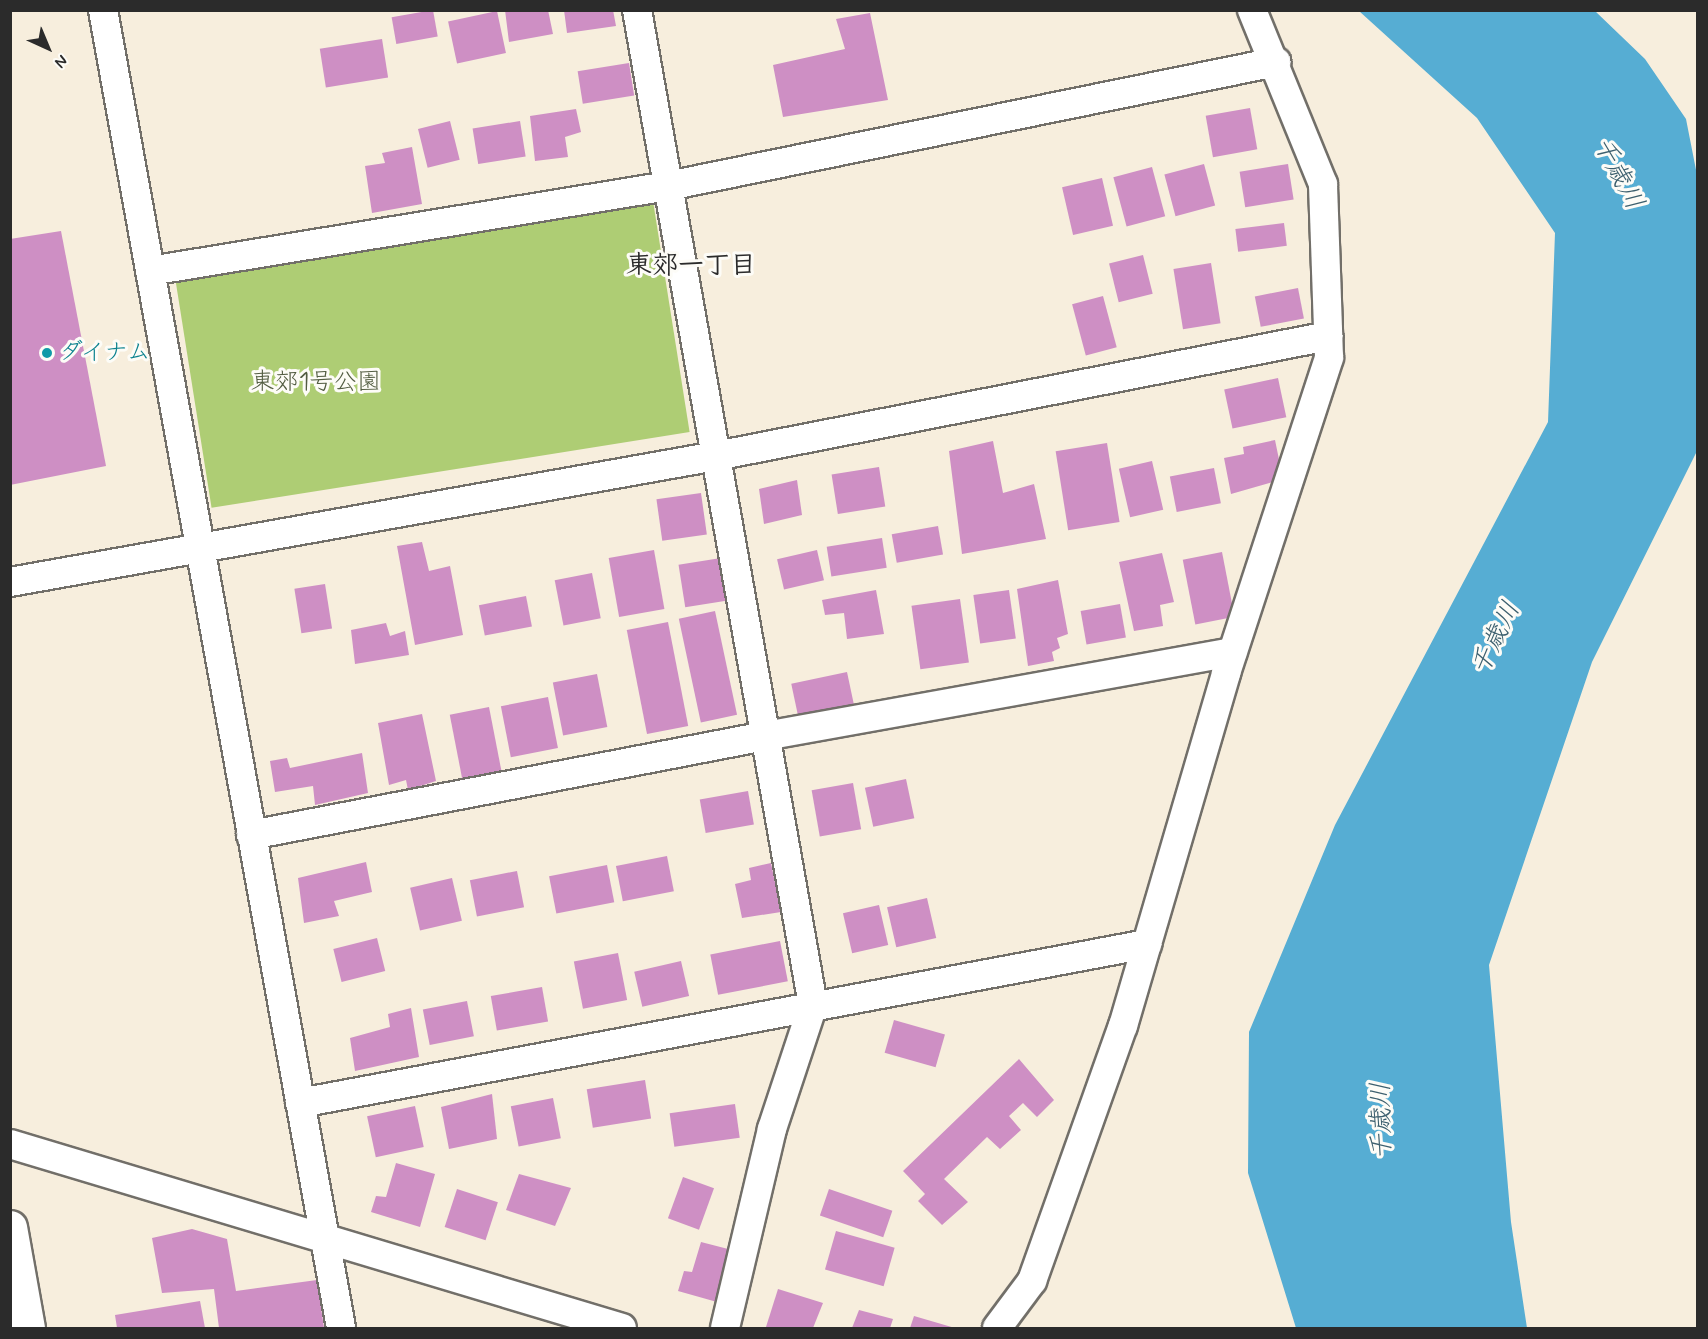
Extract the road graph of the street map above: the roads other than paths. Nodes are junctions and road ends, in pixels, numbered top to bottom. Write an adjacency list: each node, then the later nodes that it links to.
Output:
1 (103, 10): 6 (street)
2 (637, 10): 5 (street)
3 (1252, 10): 4 (street)
4 (1276, 62): 5 (street); 7 (street)
5 (668, 186): 6 (street); 8 (street)
6 (150, 271): 9 (street)
7 (1328, 336): 8 (street); 11 (street)
8 (716, 456): 9 (street); 12 (street)
9 (200, 546): 10 (street); 13 (street)
10 (10, 582)
11 (1233, 652): 12 (street); 14 (street)
12 (765, 736): 13 (street); 15 (street)
13 (252, 835): 16 (street)
14 (1147, 945): 15 (street); 24 (street)
15 (813, 1005): 16 (street); 23 (street)
16 (300, 1103): 19 (street)
17 (10, 1143): 19 (street)
18 (10, 1227): 20 (street)
19 (325, 1239): 21 (street); 22 (street)
20 (27, 1329)
21 (341, 1329)
22 (622, 1329)
23 (725, 1329)
24 (997, 1329)

